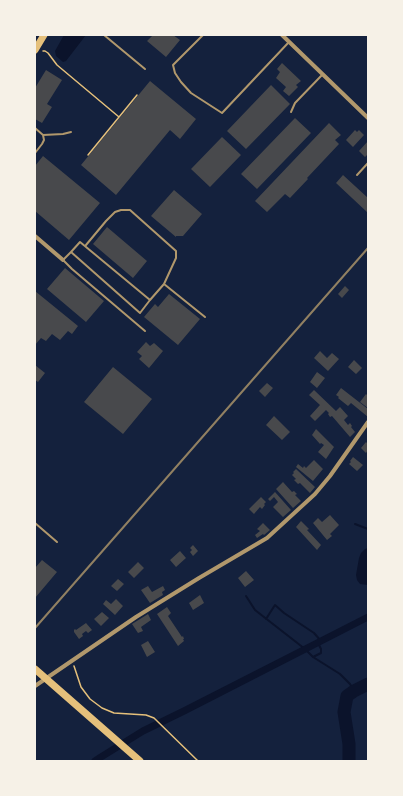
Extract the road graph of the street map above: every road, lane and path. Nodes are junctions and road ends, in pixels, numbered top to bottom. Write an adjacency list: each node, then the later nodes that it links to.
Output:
1 (44, 35): 6 (main road)
2 (104, 35): 8 (lane)
3 (203, 35): 5 (lane)
4 (282, 35): 5 (street)
5 (289, 42): 9 (street)
6 (35, 50)
7 (43, 51): 12 (path)
8 (145, 69)
9 (323, 74): 11 (lane); 13 (street)
10 (137, 95): 12 (path)
11 (291, 112)
12 (119, 117): 18 (path)
13 (368, 118)
14 (35, 128): 16 (lane)
15 (71, 132): 16 (lane)
16 (43, 136): 17 (lane)
17 (35, 153)
18 (88, 155)
19 (368, 162): 20 (lane)
20 (357, 175)
21 (35, 236): 24 (street)
22 (86, 246): 23 (lane); 25 (lane); 26 (lane)
23 (70, 252): 24 (lane); 26 (lane)
24 (64, 260): 28 (lane)
25 (164, 284): 26 (lane); 27 (lane)
26 (150, 300)
27 (205, 317)
28 (145, 331)
29 (368, 422): 32 (street)
30 (35, 523): 31 (lane)
31 (57, 542)
32 (72, 660): 34 (street); 36 (path)
33 (35, 669): 35 (main road)
34 (35, 686)
35 (140, 761)
36 (198, 761)

